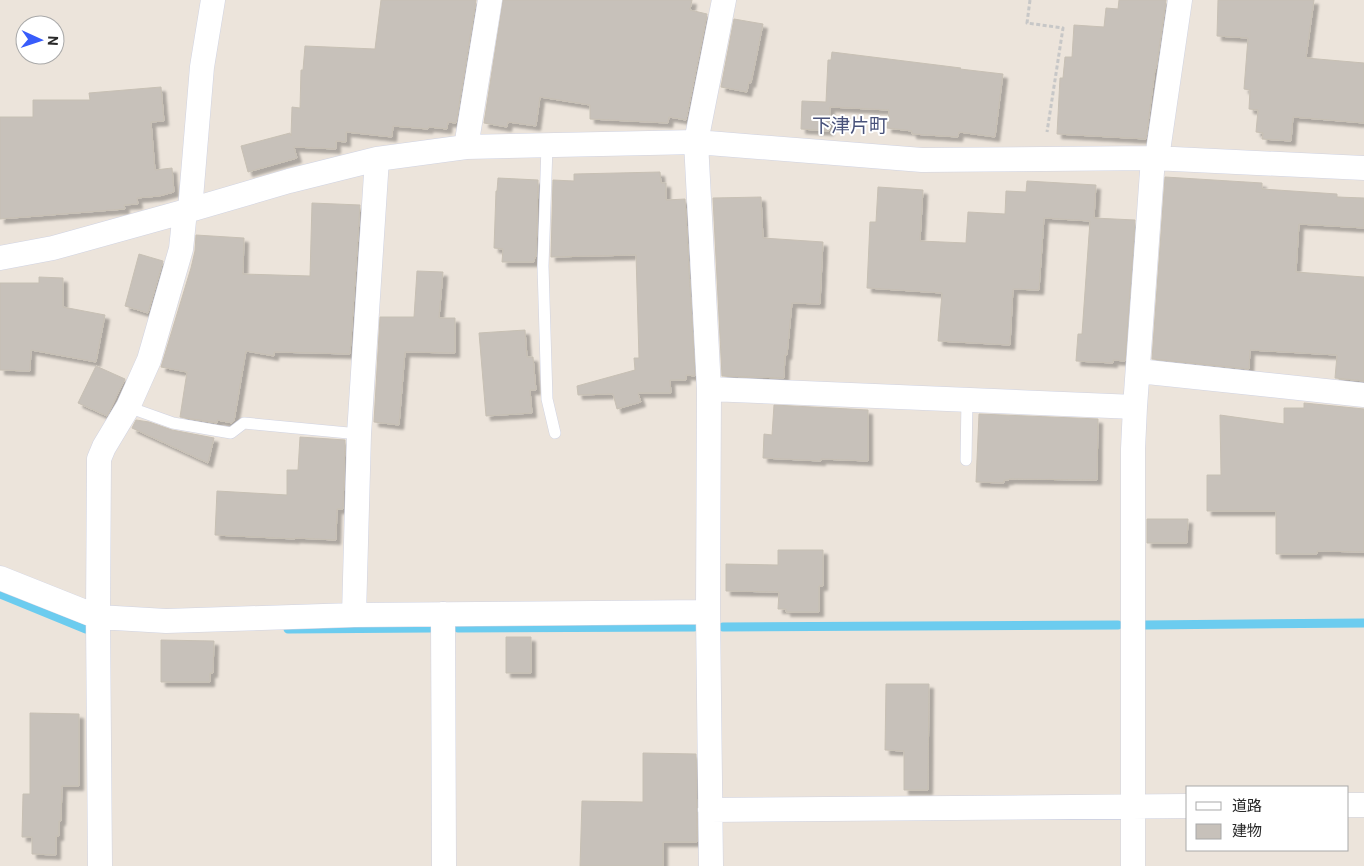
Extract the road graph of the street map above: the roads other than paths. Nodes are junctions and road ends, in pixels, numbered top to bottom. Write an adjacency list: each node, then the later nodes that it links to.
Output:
1 (213, 0): 11 (street)
2 (490, 0): 7 (street)
3 (724, 0): 5 (street)
4 (1180, 0): 8 (street)
5 (696, 142): 6 (street); 8 (street); 14 (street)
6 (546, 146): 7 (street); 19 (lane)
7 (466, 148): 9 (street)
8 (1155, 158): 10 (street); 13 (street)
9 (377, 159): 11 (street); 20 (street)
10 (1364, 168)
11 (188, 211): 12 (street); 17 (street)
12 (0, 258)
13 (1138, 371): 15 (street); 18 (street)
14 (709, 389): 16 (street); 23 (street)
15 (1364, 395)
16 (967, 400): 18 (street); 21 (lane)
17 (128, 407): 20 (lane); 26 (street)
18 (1135, 407): 30 (street)
19 (555, 433)
20 (359, 434): 25 (street)
21 (966, 460)
22 (0, 578): 26 (street)
23 (708, 612): 24 (street); 31 (street)
24 (443, 614): 25 (street); 33 (street)
25 (354, 615): 26 (street)
26 (98, 617): 32 (street)
27 (1349, 805): 28 (street)
28 (1364, 805)
29 (1186, 806): 30 (street)
30 (1133, 807): 31 (street); 35 (street)
31 (710, 810): 34 (street)
32 (100, 866)
33 (444, 866)
34 (710, 866)
35 (1133, 866)

